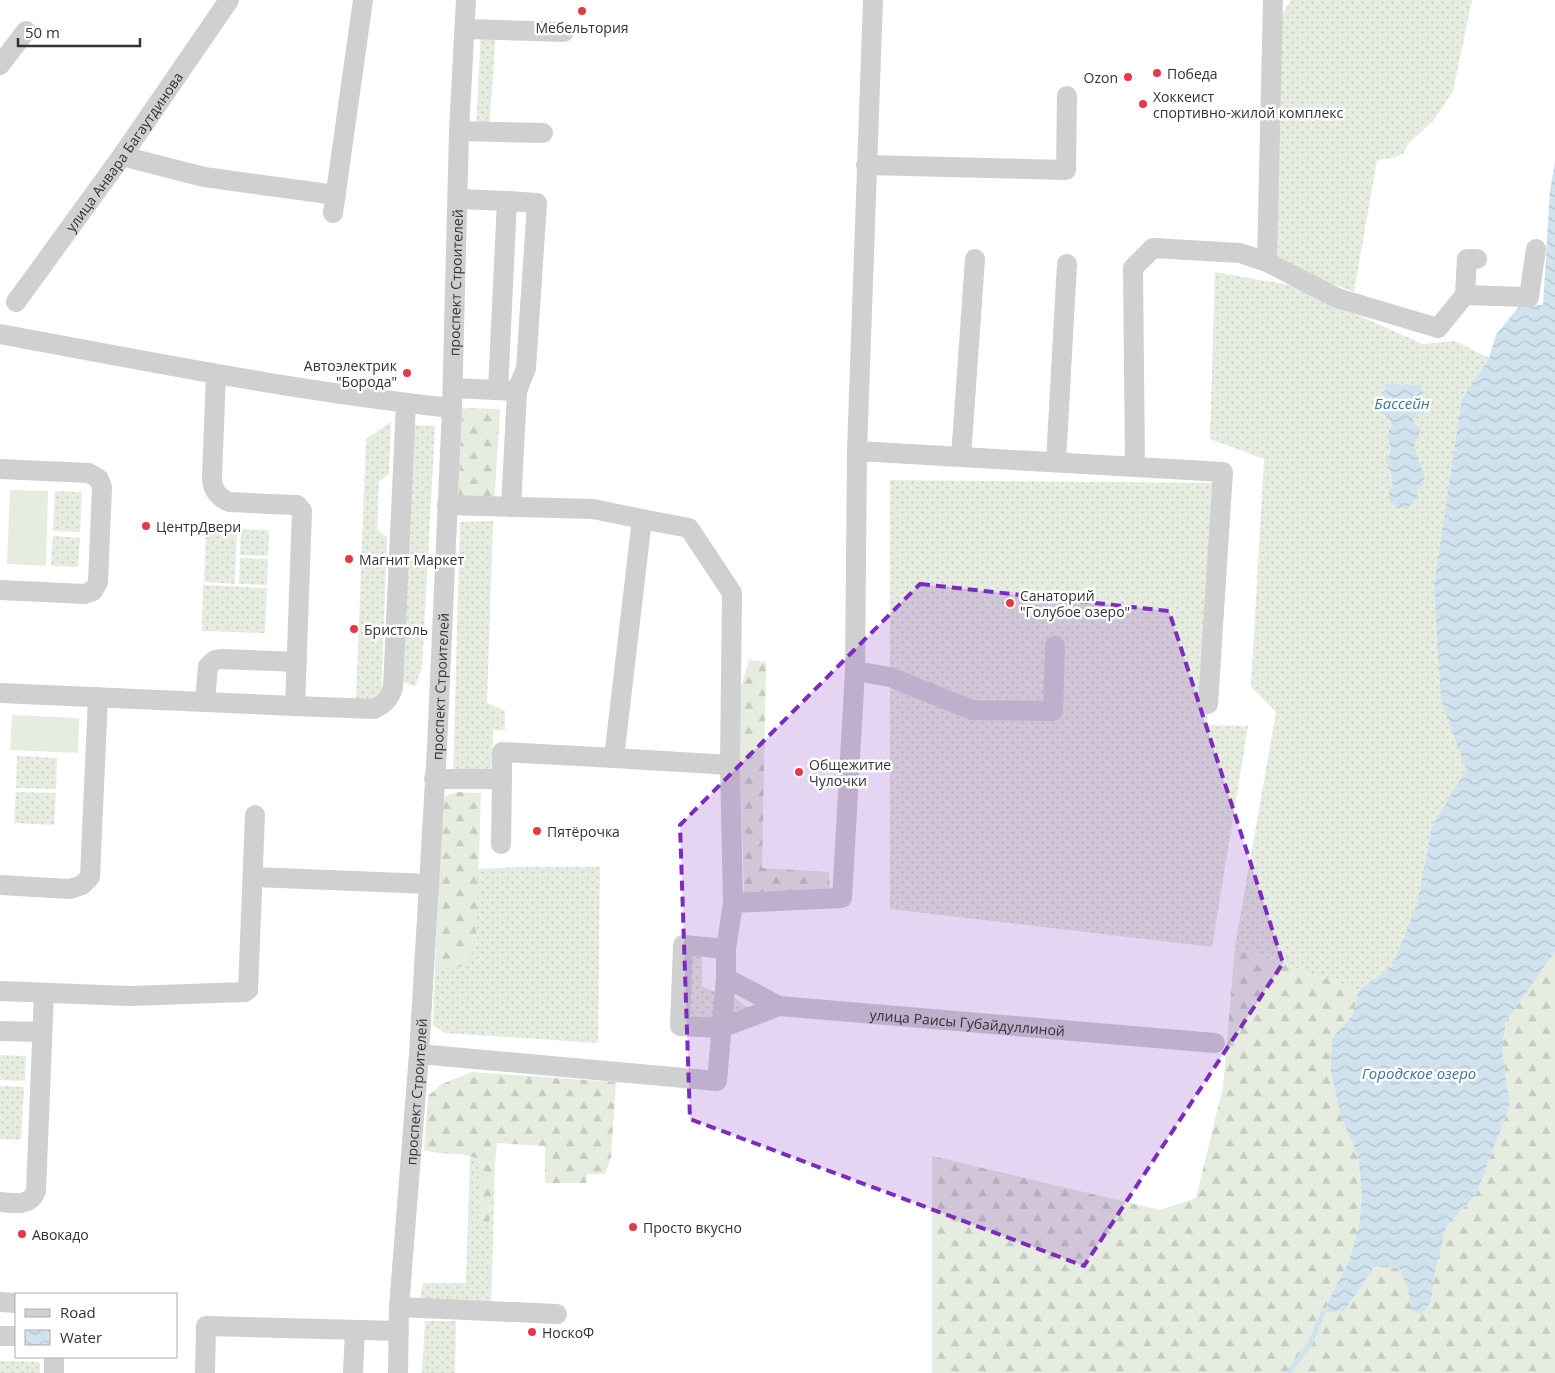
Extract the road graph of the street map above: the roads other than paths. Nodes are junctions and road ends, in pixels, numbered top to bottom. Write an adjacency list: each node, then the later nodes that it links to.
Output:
1 (229, 0): 13 (street, улица Анвара Багаутдинова)
2 (363, 0): 13 (street)
3 (466, 0): 6 (street, проспект Строителей)
4 (873, 0): 14 (street)
5 (1272, 0): 20 (street)
6 (465, 29): 8 (street); 11 (street, проспект Строителей)
7 (26, 31): 9 (street)
8 (564, 32)
9 (0, 65)
10 (1067, 96): 14 (street)
11 (459, 131): 12 (street); 15 (street, проспект Строителей)
12 (543, 133)
13 (122, 156): 23 (street, улица Анвара Багаутдинова)
14 (866, 165): 30 (street)
15 (458, 199): 16 (street); 26 (street, проспект Строителей)
16 (507, 201): 27 (street); 27 (street)
17 (1536, 249): 22 (street)
18 (975, 259): 31 (street)
19 (1477, 259): 22 (street)
20 (1267, 262): 22 (street); 33 (street)
21 (1067, 264): 32 (street)
22 (1465, 295)
23 (16, 302)
24 (0, 334): 25 (street)
25 (216, 374): 28 (street); 40 (street)
26 (453, 388): 27 (street); 29 (street, проспект Строителей)
27 (508, 391): 36 (street)
28 (406, 403): 29 (street); 46 (street)
29 (452, 408): 35 (street, проспект Строителей)
30 (857, 451): 31 (street); 41 (street)
31 (961, 457): 32 (street)
32 (1056, 462): 33 (street)
33 (1135, 467): 45 (street)
34 (0, 469): 38 (street)
35 (447, 505): 36 (street); 49 (street, проспект Строителей)
36 (511, 507): 37 (street)
37 (642, 519): 47 (street); 48 (street)
38 (0, 590)
39 (1055, 646): 41 (street)
40 (297, 662): 44 (street); 46 (street)
41 (856, 671): 56 (street)
42 (0, 693): 43 (street)
43 (98, 697): 44 (street); 55 (street)
44 (205, 702): 46 (street)
45 (1208, 704)
46 (295, 706)
47 (614, 758): 48 (street); 50 (street)
48 (730, 766): 56 (street)
49 (434, 779): 50 (street); 54 (street, проспект Строителей)
50 (502, 780): 52 (street)
51 (255, 815): 53 (street)
52 (501, 844)
53 (253, 876): 54 (street); 60 (street)
54 (429, 884): 66 (street, проспект Строителей)
55 (0, 886)
56 (733, 903): 57 (street)
57 (726, 948): 58 (street); 62 (street)
58 (726, 978): 61 (street, улица Раисы Губайдуллиной); 62 (street)
59 (0, 991): 60 (street)
60 (44, 993): 64 (street)
61 (779, 1006): 62 (street); 65 (street, улица Раисы Губайдуллиной)
62 (722, 1028): 66 (street)
63 (0, 1030): 64 (street)
64 (42, 1032): 67 (street)
65 (1215, 1043)
66 (419, 1054): 70 (street, проспект Строителей)
67 (0, 1202)
68 (0, 1302): 69 (street)
69 (15, 1303)
70 (400, 1307): 71 (street); 73 (street, проспект Строителей)
71 (556, 1314)
72 (355, 1330): 73 (street); 78 (street); 79 (street)
73 (399, 1332): 80 (street, проспект Строителей)
74 (0, 1336): 75 (street)
75 (15, 1336)
76 (54, 1358): 77 (street)
77 (54, 1373)
78 (205, 1373)
79 (354, 1373)
80 (398, 1373)

